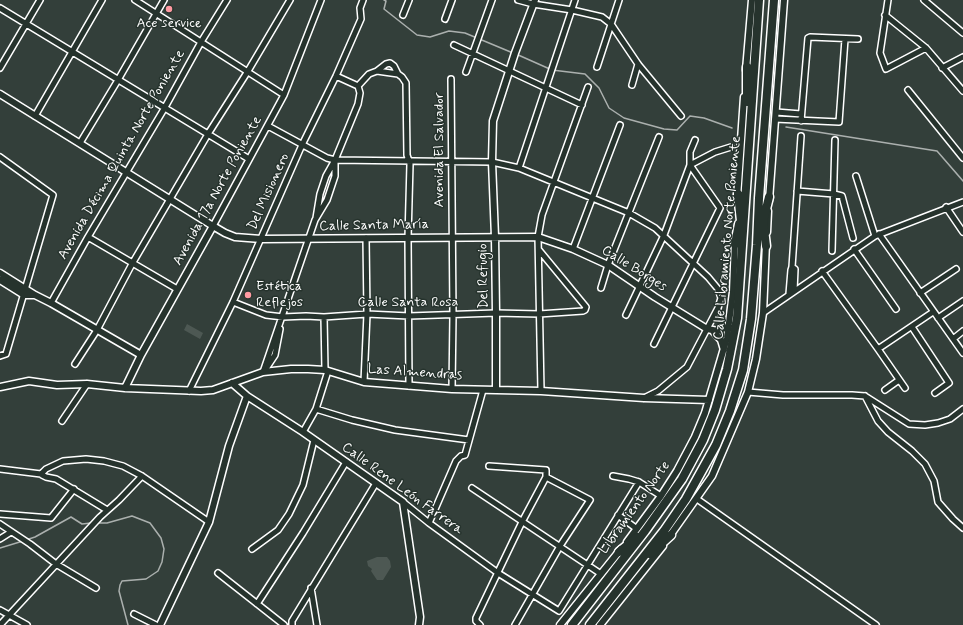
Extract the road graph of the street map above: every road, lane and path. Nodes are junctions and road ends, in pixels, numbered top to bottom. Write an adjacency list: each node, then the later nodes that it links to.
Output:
1 (40, 0): 28 (street)
2 (102, 0): 36 (street)
3 (134, 0): 24 (street)
4 (164, 0): 24 (street)
5 (227, 0): 33 (street, Avenida Décima Quinta Norte Poniente)
6 (290, 0): 46 (street)
7 (321, 0): 59 (street, Avenida 17a Norte Poniente)
8 (363, 0): 49 (street, Del Misionero)
9 (409, 0): 25 (street)
10 (452, 0): 27 (street)
11 (492, 0): 37 (street)
12 (518, 0): 21 (street)
13 (575, 0): 23 (street)
14 (619, 0): 29 (street)
15 (752, 0): 41 (street, Libramiento Norte)
16 (759, 0): 72 (highway, Calle Libramiento Norte Poniente)
17 (774, 0): 99 (highway, Calle Libramiento Norte Poniente)
18 (784, 0): 62 (street)
19 (888, 0): 26 (street)
20 (924, 0): 30 (street)
21 (534, 2): 23 (street); 45 (street, Del Refugio)
22 (0, 8): 28 (street)
23 (572, 10): 29 (street); 55 (street)
24 (156, 14): 33 (street); 51 (street)
25 (403, 15)
26 (885, 15): 35 (street); 35 (street)
27 (445, 19)
28 (26, 23): 36 (street); 42 (street)
29 (611, 24): 39 (street); 40 (street)
30 (963, 33)
31 (845, 39): 32 (street); 64 (street); 69 (street)
32 (858, 40)
33 (201, 42): 46 (street); 61 (street, Avenida Décima Quinta Norte Poniente)
34 (454, 46): 37 (street)
35 (926, 48): 43 (street)
36 (72, 51): 51 (street); 65 (street)
37 (473, 54): 45 (street); 47 (street)
38 (963, 57): 43 (street)
39 (638, 64): 52 (street); 66 (street)
40 (597, 67)
41 (747, 67): 72 (highway); 94 (street, Libramiento Norte)
42 (0, 68)
43 (942, 68): 57 (street)
44 (377, 71): 48 (street); 48 (street); 53 (street)
45 (509, 71): 55 (street); 87 (street, Del Refugio)
46 (248, 72): 59 (street); 73 (street)
47 (466, 72)
48 (398, 74): 85 (street)
49 (336, 76): 53 (street); 79 (street, Del Misionero)
50 (451, 79): 86 (street, Avenida El Salvador)
51 (118, 80): 61 (street); 78 (street)
52 (632, 85)
53 (358, 86): 84 (street)
54 (588, 86): 60 (street)
55 (546, 88): 60 (street); 89 (street)
56 (908, 90): 82 (street)
57 (963, 92)
58 (0, 94): 65 (street, Calle Santa María)
59 (284, 95): 71 (street, Avenida 17a Norte Poniente)
60 (582, 104): 92 (street)
61 (164, 109): 73 (street); 90 (street, Avenida Décima Quinta Norte Poniente)
62 (776, 112): 63 (street); 67 (street)
63 (786, 113): 64 (street); 68 (street)
64 (801, 114): 69 (street)
65 (35, 116): 78 (street, Calle Santa María)
66 (681, 116)
67 (775, 119): 68 (street); 97 (street)
68 (785, 120): 69 (street)
69 (801, 121)
70 (620, 125): 98 (street)
71 (268, 126): 79 (street); 83 (street, Avenida 17a Norte Poniente)
72 (750, 132): 96 (highway, Calle Libramiento Norte Poniente)
73 (208, 134): 83 (street); 100 (street)
74 (801, 136): 93 (street)
75 (659, 137): 103 (street)
76 (695, 140): 88 (street)
77 (835, 140): 95 (street)
78 (80, 143): 90 (street, Calle Santa María)
79 (302, 145): 84 (street); 118 (street, Del Misionero)
80 (731, 147): 88 (street)
81 (0, 157): 136 (street)
82 (963, 158)
83 (249, 159): 107 (street, Avenida 17a Norte Poniente)
84 (335, 160): 85 (street); 105 (street); 105 (street)
85 (409, 160): 86 (street); 115 (street)
86 (453, 161): 87 (street); 116 (street, Avenida El Salvador)
87 (492, 162): 89 (street); 112 (street, Del Refugio)
88 (690, 165): 109 (street); 126 (street)
89 (519, 168): 92 (street)
90 (127, 172): 100 (street, Calle Santa María); 111 (street, Avenida Décima Quinta Norte Poniente)
91 (856, 176): 110 (street)
92 (554, 182): 98 (street); 113 (street)
93 (797, 191): 95 (street); 137 (street)
94 (738, 194): 104 (highway); 120 (street, Libramiento Norte)
95 (834, 194): 117 (street); 125 (street)
96 (746, 196): 104 (highway); 120 (highway, Calle Libramiento Norte Poniente)
97 (769, 197): 106 (highway); 121 (street)
98 (592, 198): 103 (street); 122 (street)
99 (759, 198): 106 (highway); 121 (highway, Calle Libramiento Norte Poniente)
100 (170, 199): 107 (street, Calle Santa María); 127 (street)
101 (963, 202): 102 (street)
102 (946, 207): 108 (street); 110 (street)
103 (629, 213): 109 (street); 128 (street)
104 (740, 218): 120 (highway)
105 (315, 220): 119 (street)
106 (763, 222): 121 (highway)
107 (213, 226): 118 (street, Calle Santa María); 135 (street, Avenida 17a Norte Poniente)
108 (963, 232)
109 (664, 235): 126 (street); 133 (street)
110 (877, 235): 123 (street); 138 (street)
111 (88, 237): 127 (street); 141 (street, Avenida Décima Quinta Norte Poniente)
112 (495, 237): 113 (street, Calle Santa María); 116 (street, Calle Santa María); 145 (street, Del Refugio)
113 (538, 237): 122 (street, Calle Borges); 124 (street)
114 (366, 238): 115 (street, Calle Santa María); 119 (street, Calle Santa María); 147 (street)
115 (408, 238): 116 (street, Calle Santa María); 152 (street)
116 (452, 238): 149 (street, Avenida El Salvador)
117 (853, 238)
118 (261, 239): 119 (street, Calle Santa María); 140 (street, Del Misionero)
119 (309, 239): 151 (street)
120 (739, 242): 155 (street, Libramiento Norte); 218 (highway, Calle Libramiento Norte Poniente)
121 (762, 246): 146 (street); 220 (highway, Calle Libramiento Norte Poniente)
122 (573, 249): 128 (street, Calle Borges)
123 (854, 249): 130 (street); 143 (street)
124 (539, 250): 148 (street); 148 (street, Calle Santa Rosa)
125 (832, 251)
126 (694, 263): 142 (street); 158 (street)
127 (132, 264): 135 (street); 157 (street)
128 (608, 265): 133 (street, Calle Borges); 134 (street)
129 (956, 269): 138 (street)
130 (822, 272): 137 (street); 162 (street)
131 (0, 273): 136 (street)
132 (0, 280): 136 (street)
133 (640, 286): 142 (street, Calle Borges); 150 (street)
134 (601, 288)
135 (177, 289): 165 (street, Avenida 17a Norte Poniente)
136 (25, 292): 141 (street); 166 (street)
137 (791, 293): 146 (street)
138 (920, 293): 144 (street)
139 (963, 301): 154 (street)
140 (233, 302): 151 (street, Calle Santa Rosa); 182 (street, Del Misionero)
141 (51, 303): 157 (street)
142 (672, 308): 158 (street, Calle Borges); 161 (street)
143 (896, 309)
144 (932, 312): 154 (street); 156 (street)
145 (496, 313): 148 (street, Calle Santa Rosa); 149 (street, Calle Santa Rosa); 179 (street, Del Refugio)
146 (763, 313): 184 (street)
147 (367, 314): 152 (street, Calle Santa Rosa); 153 (street, Calle Santa Rosa); 171 (street)
148 (539, 314): 183 (street)
149 (453, 315): 152 (street, Calle Santa Rosa); 177 (street, Avenida El Salvador)
150 (626, 315)
151 (283, 316): 153 (street, Calle Santa Rosa); 169 (street)
152 (410, 316): 174 (street)
153 (324, 317): 168 (street)
154 (938, 318): 160 (street)
155 (729, 326): 158 (street); 163 (street, Libramiento Norte)
156 (912, 327): 162 (street); 185 (street)
157 (97, 330): 165 (street); 167 (street)
158 (710, 330): 163 (street, Calle Borges); 188 (street)
159 (963, 332): 160 (street)
160 (953, 339): 164 (street)
161 (654, 344)
162 (878, 349): 170 (street)
163 (724, 350): 189 (street, Libramiento Norte)
164 (963, 353)
165 (141, 355): 176 (street, Avenida 17a Norte Poniente)
166 (0, 356)
167 (75, 364)
168 (326, 370): 169 (street, Las Almendras); 171 (street, Las Almendras); 190 (street)
169 (263, 372): 173 (street, Las Almendras)
170 (899, 380): 178 (street); 181 (street)
171 (364, 382): 174 (street, Las Almendras)
172 (87, 384): 175 (street, Las Almendras); 176 (street, Las Almendras); 192 (street)
173 (232, 384): 182 (street, Las Almendras); 186 (street, Calle Rene León Farrera)
174 (410, 386): 177 (street, Las Almendras)
175 (0, 387)
176 (125, 388): 182 (street, Las Almendras)
177 (452, 388): 180 (street, Las Almendras)
178 (905, 388)
179 (496, 389): 180 (street, Las Almendras); 183 (street, Las Almendras)
180 (483, 390): 195 (street)
181 (885, 390)
182 (189, 391)
183 (541, 391): 188 (street, Las Almendras)
184 (748, 392): 187 (street); 208 (street)
185 (935, 393)
186 (247, 396): 193 (street, Calle Rene León Farrera); 213 (street)
187 (865, 396): 191 (street); 217 (street)
188 (644, 398): 189 (street, Las Almendras)
189 (709, 400): 207 (street, Libramiento Norte)
190 (316, 409): 193 (street); 195 (street)
191 (963, 409)
192 (62, 421)
193 (304, 432): 194 (street, Calle Rene León Farrera)
194 (314, 440): 196 (street, Calle Rene León Farrera); 223 (street)
195 (469, 440): 215 (street)
196 (346, 462): 204 (street, Calle Rene León Farrera); 236 (street)
197 (489, 466): 202 (street)
198 (0, 469): 199 (street)
199 (42, 474): 200 (street); 206 (street)
200 (142, 476): 210 (street); 213 (street)
201 (613, 476): 203 (street)
202 (546, 477): 214 (street); 222 (street)
203 (639, 482): 207 (street); 212 (street)
204 (376, 483): 209 (street, Calle Rene León Farrera); 234 (street)
205 (472, 488): 214 (street)
206 (74, 489): 210 (street); 211 (street)
207 (661, 496): 218 (street, Libramiento Norte)
208 (697, 499): 220 (street); 254 (street)
209 (403, 502): 215 (street, Calle Rene León Farrera); 248 (street)
210 (107, 510): 227 (street)
211 (0, 514)
212 (618, 515): 218 (street); 229 (street)
213 (209, 522): 244 (street)
214 (522, 522): 222 (street); 231 (street)
215 (429, 523): 231 (street, Calle Rene León Farrera)
216 (0, 524): 219 (street)
217 (963, 528)
218 (641, 530): 225 (highway, Calle Libramiento Norte Poniente); 225 (highway)
219 (13, 533): 221 (street); 227 (street)
220 (667, 533): 224 (highway); 226 (street); 228 (highway, Calle Libramiento Norte Poniente)
221 (0, 539)
222 (560, 546): 229 (street); 235 (street)
223 (252, 549)
224 (656, 550): 226 (highway); 228 (highway)
225 (622, 555): 232 (street, Libramiento Norte); 252 (highway, Calle Libramiento Norte Poniente)
226 (650, 563): 240 (street)
227 (56, 564): 233 (street); 239 (street)
228 (638, 564): 253 (highway, Calle Libramiento Norte Poniente)
229 (588, 565): 232 (street); 235 (street, Calle Rene León Farrera)
230 (218, 573): 236 (street)
231 (498, 573): 235 (street, Calle Rene León Farrera); 249 (street)
232 (601, 574): 251 (street, Libramiento Norte)
233 (96, 588)
234 (311, 588): 246 (street); 247 (street)
235 (532, 595): 250 (street)
236 (257, 604): 245 (street)
237 (0, 610): 239 (street)
238 (134, 614): 243 (street)
239 (8, 615): 241 (street); 242 (street)
240 (603, 624)
241 (0, 625)
242 (27, 625)
243 (156, 625)
244 (160, 625)
245 (284, 625)
246 (292, 625)
247 (317, 625)
248 (418, 625)
249 (480, 625)
250 (515, 625)
251 (560, 625)
252 (572, 625)
253 (590, 625)
254 (876, 625)

